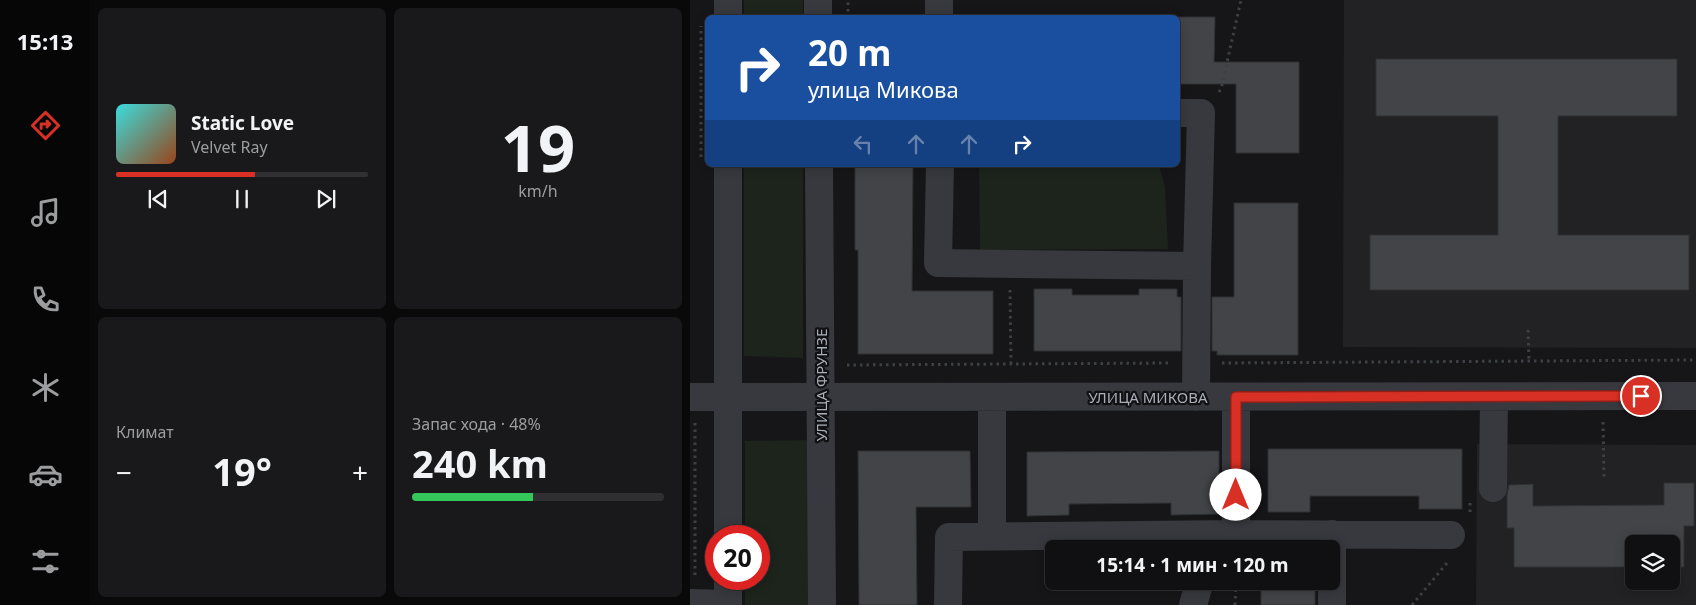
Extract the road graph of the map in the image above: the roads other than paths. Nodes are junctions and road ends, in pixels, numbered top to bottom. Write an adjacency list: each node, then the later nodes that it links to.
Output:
1 (728, 0): 4 (street)
2 (818, 0): 5 (street)
3 (939, 0): 6 (street)
4 (728, 15)
5 (818, 15)
6 (939, 15)
7 (1189, 113): 11 (street)
8 (728, 167): 14 (street)
9 (819, 167): 15 (street, УЛИЦА ФРУНЗЕ)
10 (940, 167): 11 (street)
11 (1197, 266): 17 (street)
12 (1696, 396): 19 (street, УЛИЦА МИКОВА)
13 (690, 397): 14 (street, УЛИЦА МИКОВА)
14 (728, 397): 15 (street, УЛИЦА МИКОВА); 21 (street)
15 (821, 397): 16 (street, УЛИЦА МИКОВА); 29 (street, УЛИЦА ФРУНЗЕ)
16 (992, 397): 17 (street, УЛИЦА МИКОВА); 23 (street)
17 (1196, 397): 18 (street, УЛИЦА МИКОВА)
18 (1236, 397): 19 (street, УЛИЦА МИКОВА); 24 (street)
19 (1494, 397): 20 (street)
20 (1493, 488)
21 (728, 525)
22 (1332, 534): 24 (street); 25 (street); 32 (street)
23 (992, 536): 24 (street); 30 (street)
24 (1220, 539)
25 (1452, 546)
26 (1197, 590): 31 (street)
27 (728, 596): 28 (street)
28 (690, 603)
29 (822, 605)
30 (948, 605)
31 (1193, 605)
32 (1332, 605)

